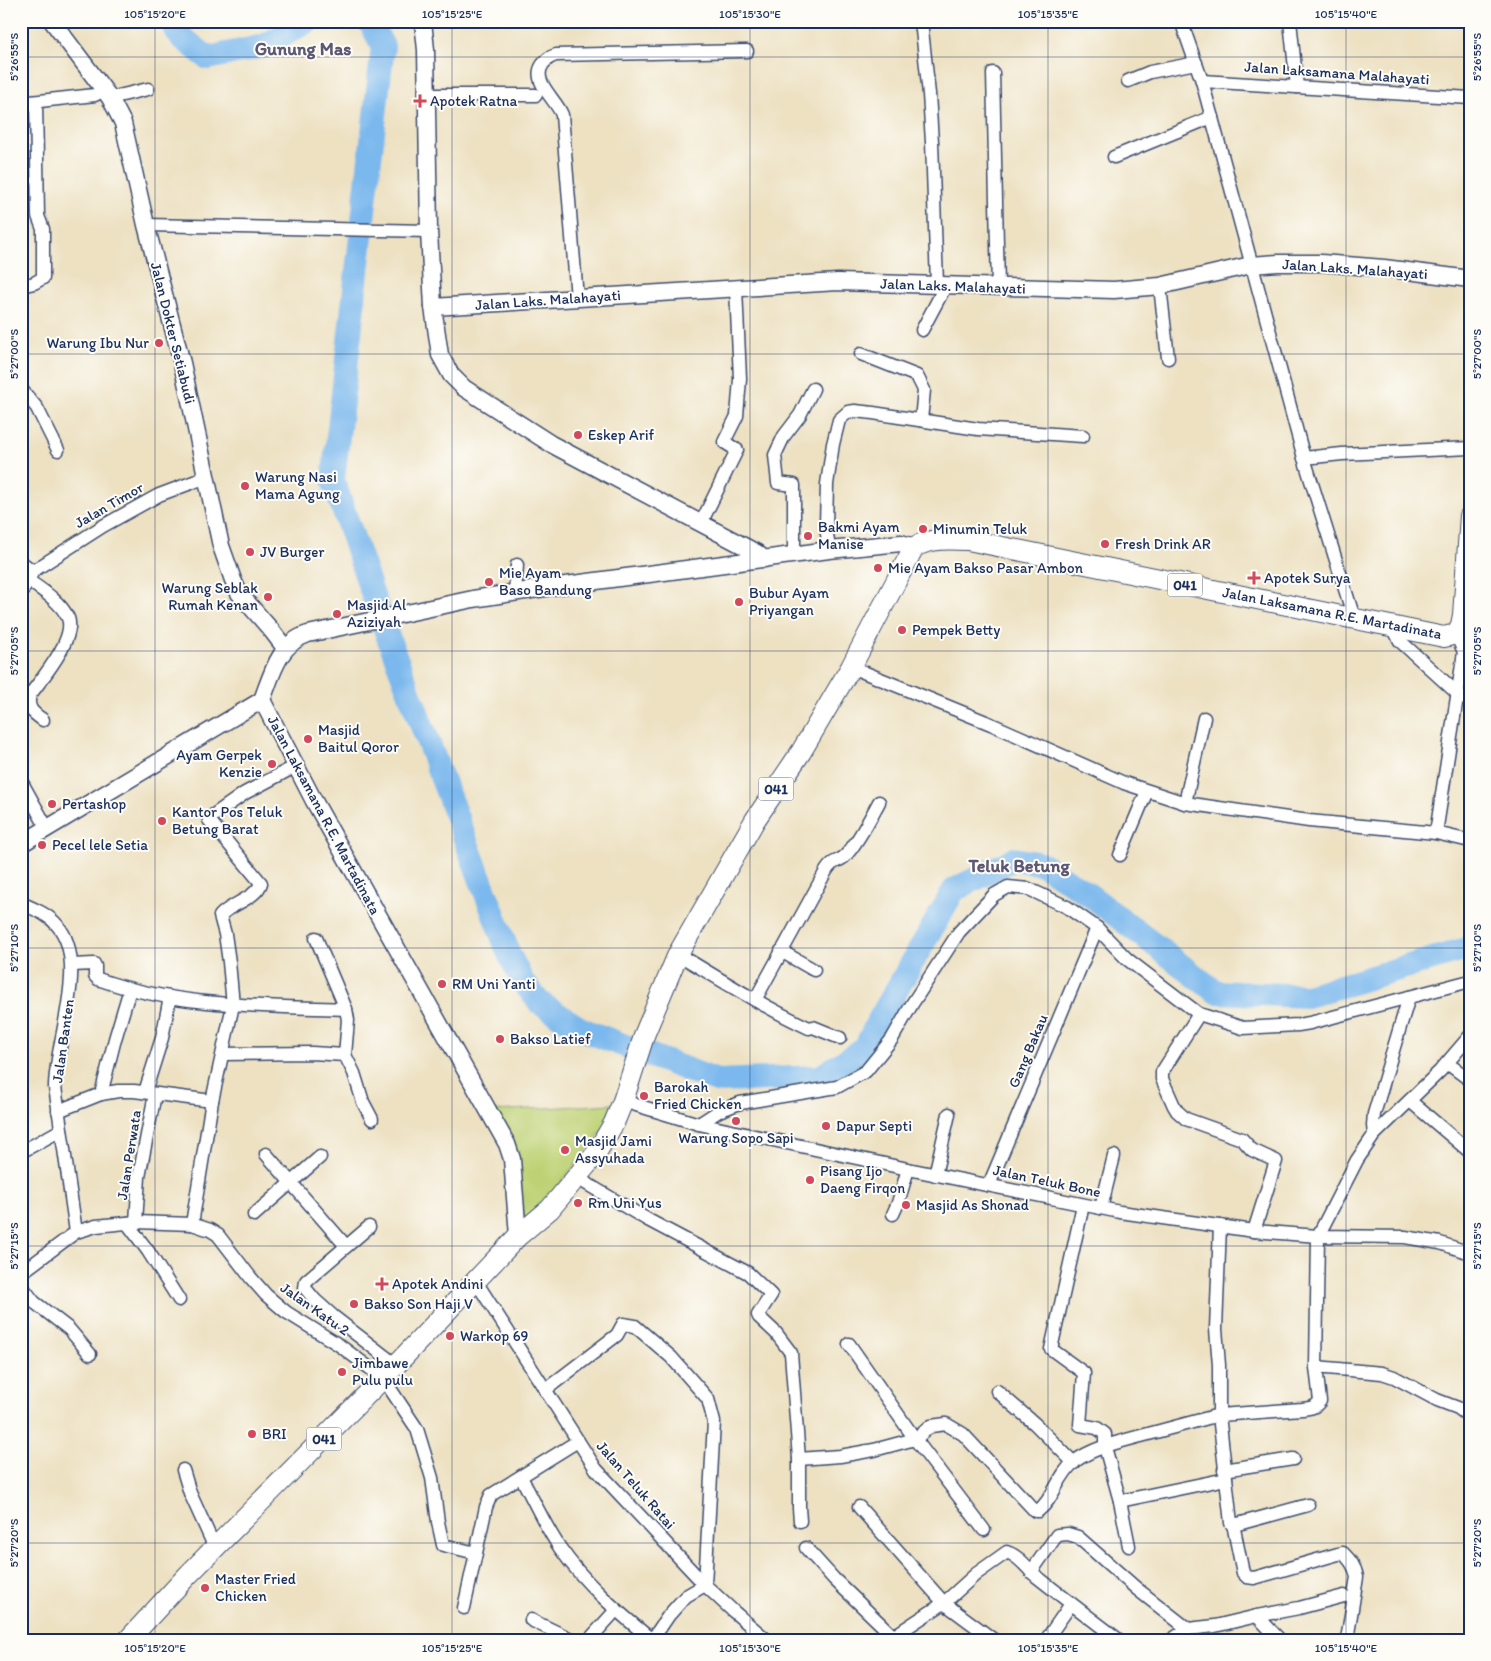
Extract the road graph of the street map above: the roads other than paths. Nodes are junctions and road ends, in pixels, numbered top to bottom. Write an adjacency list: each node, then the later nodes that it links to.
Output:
1 (52, 21): 13 (street, Jalan Dokter Setiabudi)
2 (423, 21): 15 (street)
3 (921, 21): 25 (street)
4 (1181, 21): 7 (street)
5 (1290, 21): 11 (street)
6 (747, 51): 30 (street)
7 (1196, 63): 9 (street); 10 (street)
8 (993, 73): 28 (street)
9 (1128, 81)
10 (1202, 81): 11 (street, Jalan Laksamana Malahayati); 19 (street)
11 (1297, 87): 16 (street, Jalan Laksamana Malahayati)
12 (148, 89): 13 (street)
13 (107, 94): 17 (street); 21 (street, Jalan Dokter Setiabudi)
14 (536, 94): 15 (street)
15 (427, 95): 22 (street)
16 (1470, 98)
17 (36, 102): 18 (street); 26 (street)
18 (21, 103)
19 (1212, 117): 20 (street); 23 (street)
20 (1114, 156)
21 (146, 225): 22 (street); 42 (street, Jalan Dokter Setiabudi)
22 (430, 231): 31 (street)
23 (1251, 265): 24 (street, Jalan Laks. Malahayati); 27 (street, Jalan Laks. Malahayati); 41 (street)
24 (1470, 278)
25 (941, 284): 28 (street, Jalan Laks. Malahayati); 29 (street, Jalan Laks. Malahayati); 32 (street)
26 (21, 286)
27 (1160, 286): 28 (street, Jalan Laks. Malahayati); 34 (street)
28 (998, 287)
29 (736, 288): 30 (street, Jalan Laks. Malahayati); 44 (street)
30 (577, 298): 31 (street, Jalan Laks. Malahayati)
31 (433, 307): 44 (street)
32 (922, 330)
33 (861, 354): 37 (street)
34 (1168, 358)
35 (21, 388): 40 (street)
36 (813, 389): 47 (street)
37 (921, 420): 38 (street); 46 (street)
38 (1082, 436)
39 (1470, 448): 41 (street)
40 (58, 450)
41 (1304, 458): 54 (street)
42 (207, 477): 51 (street, Jalan Timor); 57 (street, Jalan Dokter Setiabudi)
43 (1470, 516): 56 (main road)
44 (701, 523): 48 (street)
45 (914, 548): 46 (street, Jalan Laksamana R.E. Martadinata); 54 (main road, Jalan Laksamana R.E. Martadinata / 041); 58 (main road, 041)
46 (829, 550): 47 (street, Jalan Laksamana R.E. Martadinata)
47 (794, 555): 48 (street, Jalan Laksamana R.E. Martadinata)
48 (764, 559): 53 (street, Jalan Laksamana R.E. Martadinata)
49 (21, 562): 51 (street)
50 (517, 566): 53 (street)
51 (31, 576): 52 (street); 63 (street)
52 (21, 593)
53 (515, 593): 57 (street, Jalan Laksamana R.E. Martadinata)
54 (1354, 618): 55 (main road, Jalan Laksamana R.E. Martadinata / 041)
55 (1392, 626): 56 (main road, Jalan Laksamana R.E. Martadinata / 041); 59 (street)
56 (1463, 636): 59 (street)
57 (285, 648): 60 (street, Jalan Laksamana R.E. Martadinata)
58 (851, 667): 66 (street); 78 (main road, 041)
59 (1458, 694): 61 (street); 70 (street)
60 (262, 700): 64 (street, Jalan Laksamana R.E. Martadinata); 69 (street)
61 (1470, 702)
62 (1204, 718): 68 (street)
63 (43, 720)
64 (296, 766): 86 (street); 126 (street, Jalan Laksamana R.E. Martadinata)
65 (21, 781): 69 (street)
66 (1147, 791): 68 (street); 73 (street)
67 (879, 802): 77 (street)
68 (1185, 803): 70 (street)
69 (47, 828): 72 (street)
70 (1436, 833): 71 (street)
71 (1470, 841)
72 (21, 844)
73 (1120, 855)
74 (21, 903): 79 (street, Jalan Banten)
75 (1097, 928): 88 (street); 103 (street); 115 (street, Gang Bakau)
76 (316, 938): 87 (street)
77 (781, 951): 80 (street); 85 (street)
78 (678, 954): 85 (street); 97 (main road, 041)
79 (72, 965): 82 (street); 100 (street, Jalan Banten)
80 (814, 970)
81 (1470, 981): 84 (street)
82 (130, 989): 83 (street); 96 (street)
83 (170, 997): 86 (street); 95 (street)
84 (1409, 997): 88 (street); 105 (street)
85 (755, 1000): 90 (street)
86 (233, 1004): 87 (street); 91 (street)
87 (346, 1009): 92 (street)
88 (1199, 1014): 125 (street)
89 (1470, 1036): 93 (street)
90 (840, 1038)
91 (223, 1054): 92 (street); 98 (street)
92 (345, 1055): 102 (street)
93 (1447, 1063): 94 (street); 99 (street)
94 (1470, 1080)
95 (150, 1093): 96 (street); 98 (street); 120 (street, Jalan Perwata)
96 (101, 1094): 100 (street)
97 (624, 1097): 103 (street, Jalan Teluk Bone); 113 (main road, 041)
98 (212, 1101): 121 (street)
99 (1410, 1101): 105 (street); 107 (street)
100 (58, 1112): 104 (street, Jalan Banten)
101 (949, 1114): 112 (street)
102 (372, 1119)
103 (699, 1124): 111 (street, Jalan Teluk Bone)
104 (61, 1130): 106 (street); 124 (street, Jalan Banten)
105 (1374, 1135): 127 (street)
106 (21, 1152)
107 (1470, 1152)
108 (266, 1154): 114 (street)
109 (1114, 1156): 117 (street)
110 (320, 1157): 114 (street)
111 (908, 1169): 112 (street, Jalan Teluk Bone); 118 (street)
112 (935, 1175): 115 (street, Jalan Teluk Bone)
113 (577, 1178): 126 (main road, 041); 145 (street)
114 (291, 1181): 119 (street); 128 (street)
115 (989, 1186): 116 (street, Jalan Teluk Bone)
116 (1083, 1205): 117 (street, Jalan Teluk Bone); 144 (street)
117 (1100, 1208): 123 (street, Jalan Teluk Bone)
118 (893, 1214)
119 (254, 1215)
120 (132, 1222): 121 (street, Jalan Katu 2); 124 (street, Jalan Katu 2); 133 (street)
121 (192, 1224): 137 (street, Jalan Katu 2)
122 (369, 1226): 128 (street)
123 (1220, 1226): 125 (street, Jalan Teluk Bone); 140 (street)
124 (76, 1232): 130 (street, Jalan Katu 2)
125 (1254, 1232): 127 (street, Jalan Teluk Bone)
126 (518, 1236): 131 (main road, 041)
127 (1318, 1236): 129 (street, Jalan Teluk Bone); 136 (street)
128 (346, 1246): 137 (street)
129 (1470, 1253)
130 (21, 1273)
131 (475, 1280): 137 (main road, 041); 138 (street, Jalan Teluk Ratai)
132 (21, 1285): 135 (street)
133 (179, 1300)
134 (849, 1344): 142 (street)
135 (90, 1354)
136 (1316, 1367): 140 (street); 141 (street)
137 (389, 1371): 158 (main road, 041); 160 (street)
138 (545, 1390): 143 (street, Jalan Teluk Ratai); 162 (street)
139 (998, 1391): 147 (street)
140 (1219, 1415): 144 (street); 149 (street)
141 (1470, 1417)
142 (915, 1439): 145 (street); 147 (street); 156 (street)
143 (578, 1441): 150 (street); 162 (street, Jalan Teluk Ratai)
144 (1105, 1447): 147 (street); 151 (street)
145 (799, 1459): 154 (street)
146 (1293, 1459): 149 (street)
147 (1074, 1463)
148 (183, 1470): 158 (street)
149 (1225, 1474): 151 (street); 155 (street)
150 (521, 1477): 160 (street); 167 (street)
151 (1120, 1501): 157 (street)
152 (1308, 1505): 155 (street)
153 (859, 1506): 164 (street)
154 (800, 1521)
155 (1233, 1524): 181 (street)
156 (984, 1530)
157 (1130, 1546)
158 (215, 1548): 173 (main road, 041)
159 (806, 1548): 171 (street)
160 (476, 1553): 166 (street)
161 (1031, 1572): 164 (street); 165 (street); 170 (street)
162 (705, 1585): 167 (street); 176 (street, Jalan Teluk Ratai)
163 (1344, 1596): 168 (street)
164 (944, 1602): 171 (street); 177 (street)
165 (1070, 1604): 178 (street); 179 (street)
166 (464, 1608)
167 (616, 1610): 175 (street)
168 (1257, 1616): 170 (street); 180 (street)
169 (531, 1620): 174 (street)
170 (1188, 1629): 172 (street)
171 (890, 1638)
172 (1172, 1639)
173 (128, 1640)
174 (573, 1640)
175 (589, 1640)
176 (766, 1640)
177 (994, 1640)
178 (1046, 1640)
179 (1119, 1640)
180 (1280, 1640)
181 (1346, 1640)

